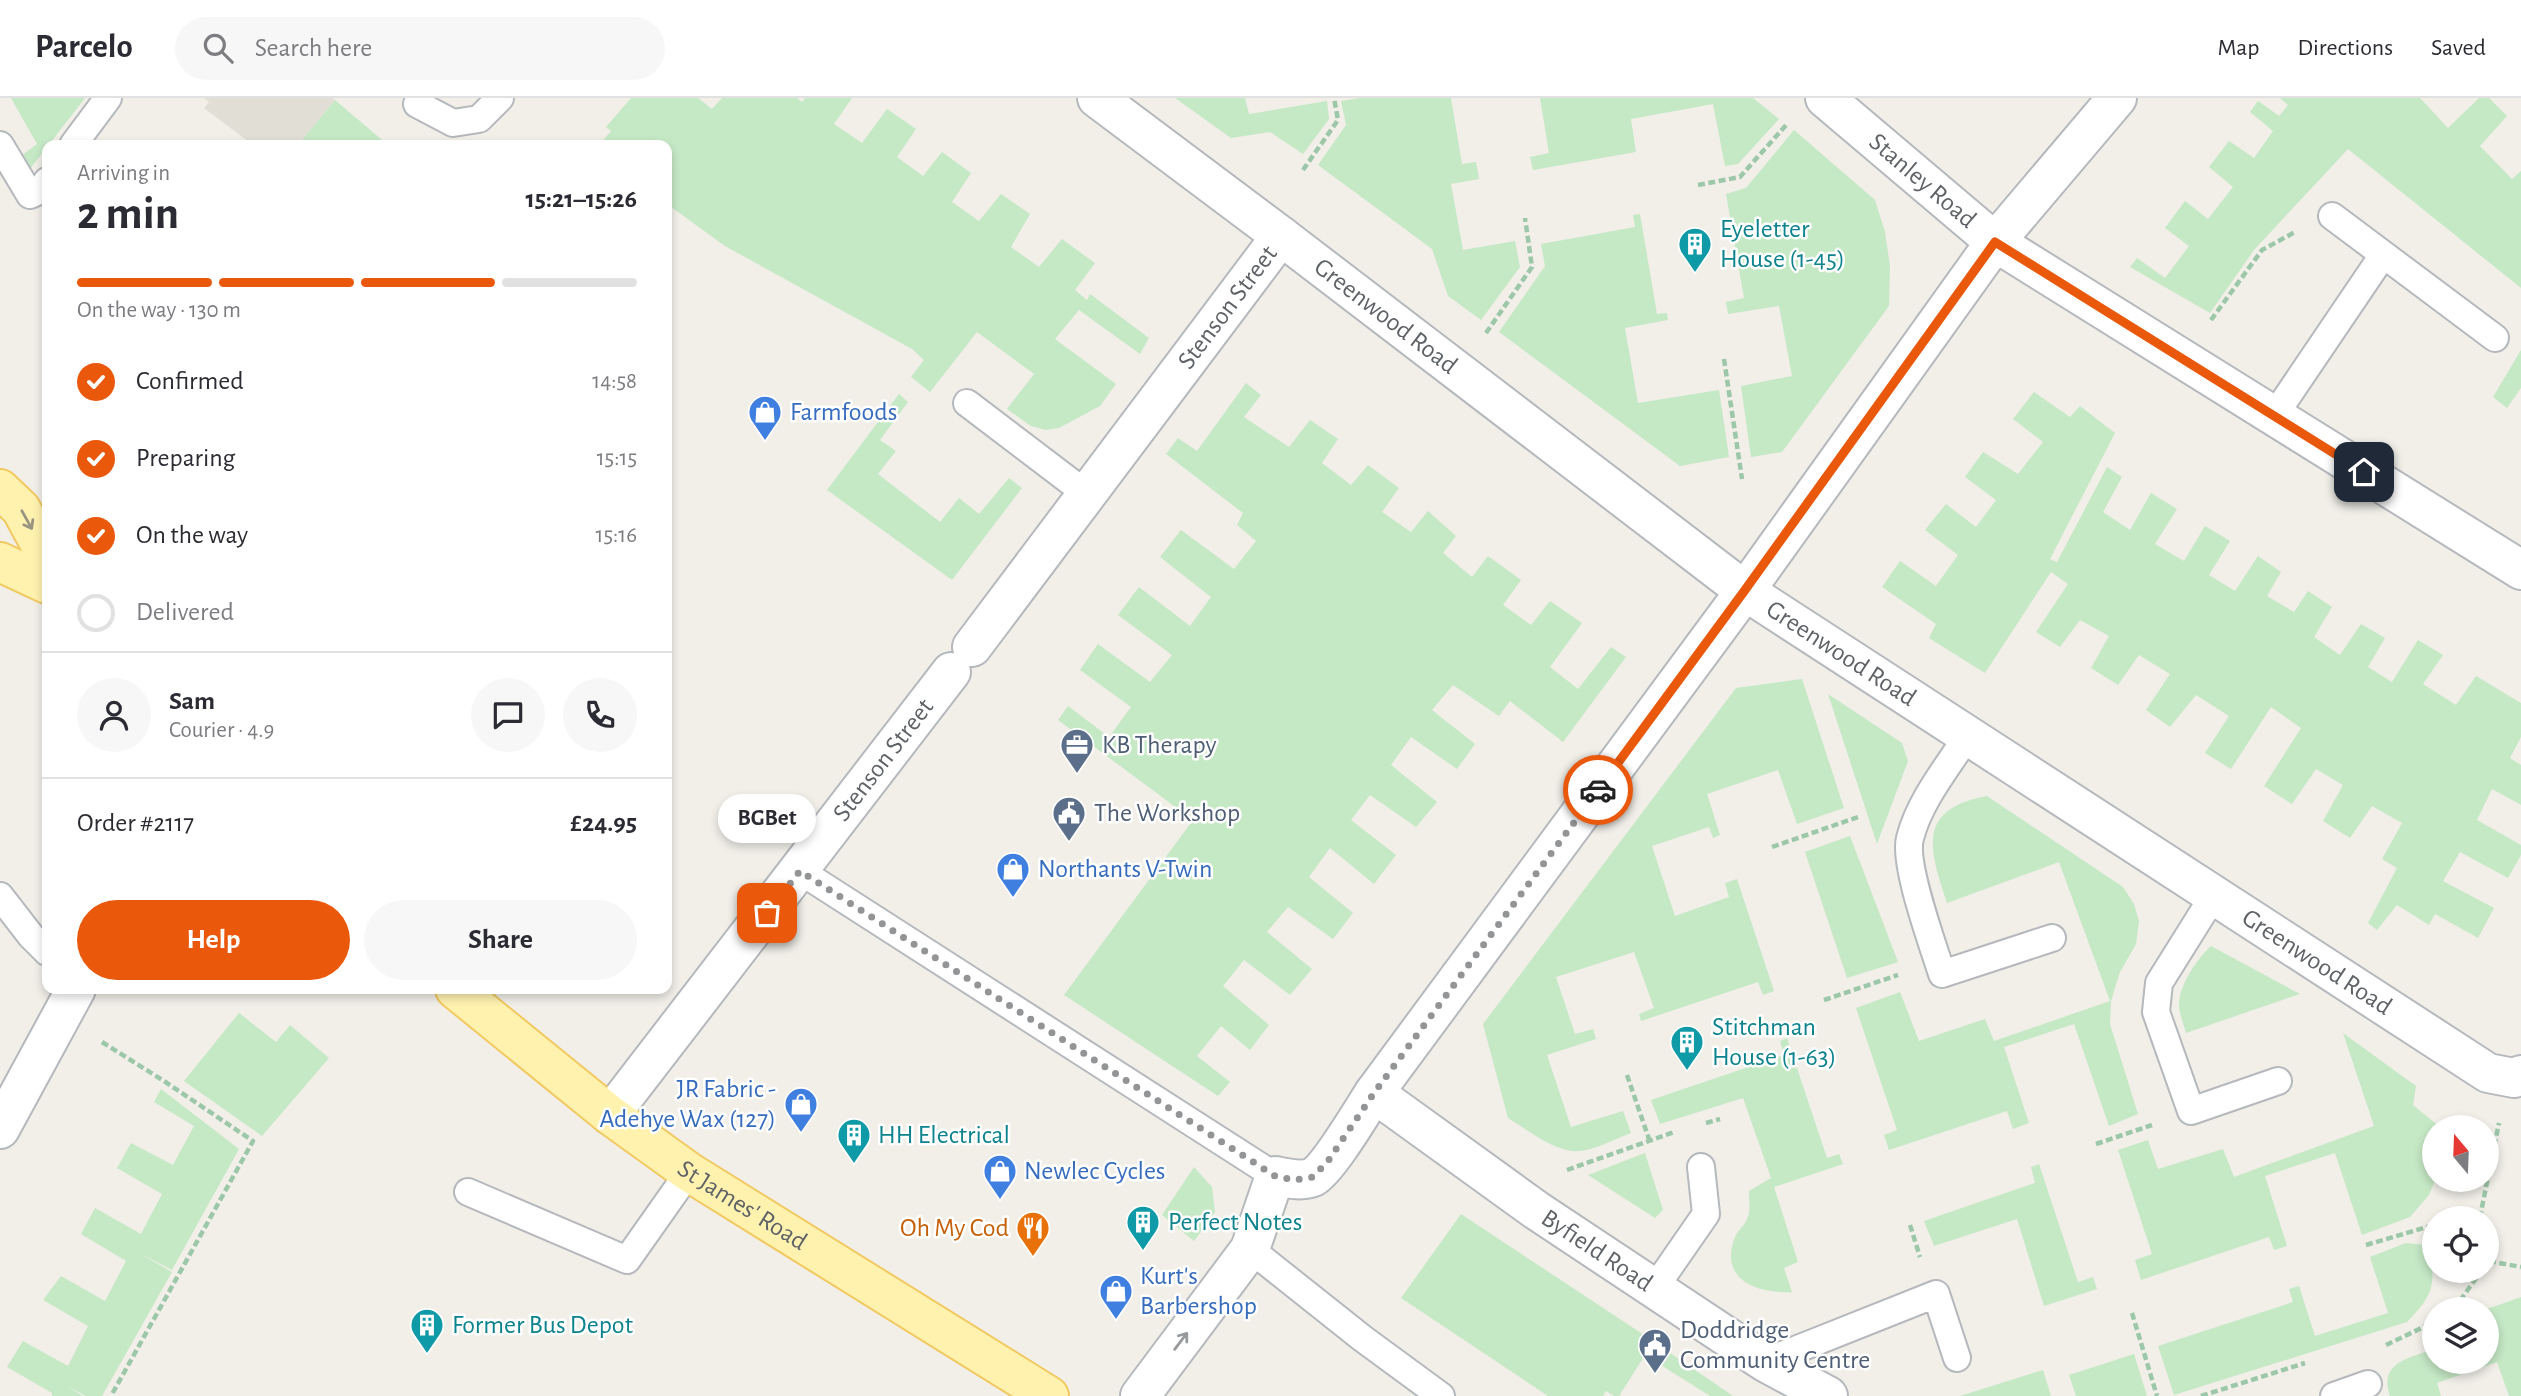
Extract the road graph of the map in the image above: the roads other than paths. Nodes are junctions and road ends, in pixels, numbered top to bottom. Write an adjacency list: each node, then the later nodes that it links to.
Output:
1 (108, 98): 7 (lane)
2 (500, 98): 5 (lane)
3 (1097, 98): 11 (street, Greenwood Road)
4 (2117, 98): 12 (street)
5 (417, 104)
6 (1810, 107): 12 (street, Stanley Road)
7 (77, 140)
8 (0, 145): 9 (lane)
9 (42, 188)
10 (2332, 216): 13 (lane)
11 (1282, 236): 18 (street, Stenson Street); 23 (street, Greenwood Road)
12 (1995, 242): 16 (street, Stanley Road); 23 (street)
13 (2383, 255): 14 (lane); 16 (lane)
14 (2495, 338)
15 (967, 403): 18 (lane)
16 (2274, 416): 21 (street, Stanley Road)
17 (0, 489): 19 (main road, one-way to 19)
18 (1088, 495): 25 (street, Stenson Street)
19 (42, 548)
20 (0, 562): 22 (main road)
21 (2521, 570)
22 (42, 582)
23 (1745, 590): 24 (street, Greenwood Road); 34 (street)
24 (1968, 735): 26 (street, Greenwood Road); 28 (lane)
25 (800, 871): 35 (street, Stenson Street); 39 (lane)
26 (2214, 895): 32 (street, Greenwood Road); 33 (lane)
27 (0, 896): 29 (lane)
28 (2052, 938)
29 (42, 947)
30 (73, 994): 36 (street)
31 (461, 994): 35 (main road, St James' Road)
32 (2521, 1075)
33 (2278, 1081)
34 (1374, 1093): 39 (street); 42 (street, Byfield Road)
35 (610, 1115): 38 (main road, St James' Road)
36 (0, 1129)
37 (1701, 1167): 42 (lane)
38 (689, 1172): 40 (lane); 46 (main road, St James' Road)
39 (1275, 1176): 41 (street)
40 (468, 1192)
41 (1250, 1249): 47 (street, one-way to 41); 48 (lane)
42 (1654, 1289): 44 (street, Byfield Road)
43 (1957, 1359): 44 (lane)
44 (1765, 1362): 49 (street, Byfield Road)
45 (2368, 1384): 50 (lane)
46 (1049, 1396)
47 (1140, 1396)
48 (1441, 1396)
49 (1828, 1396)
50 (2334, 1396)

